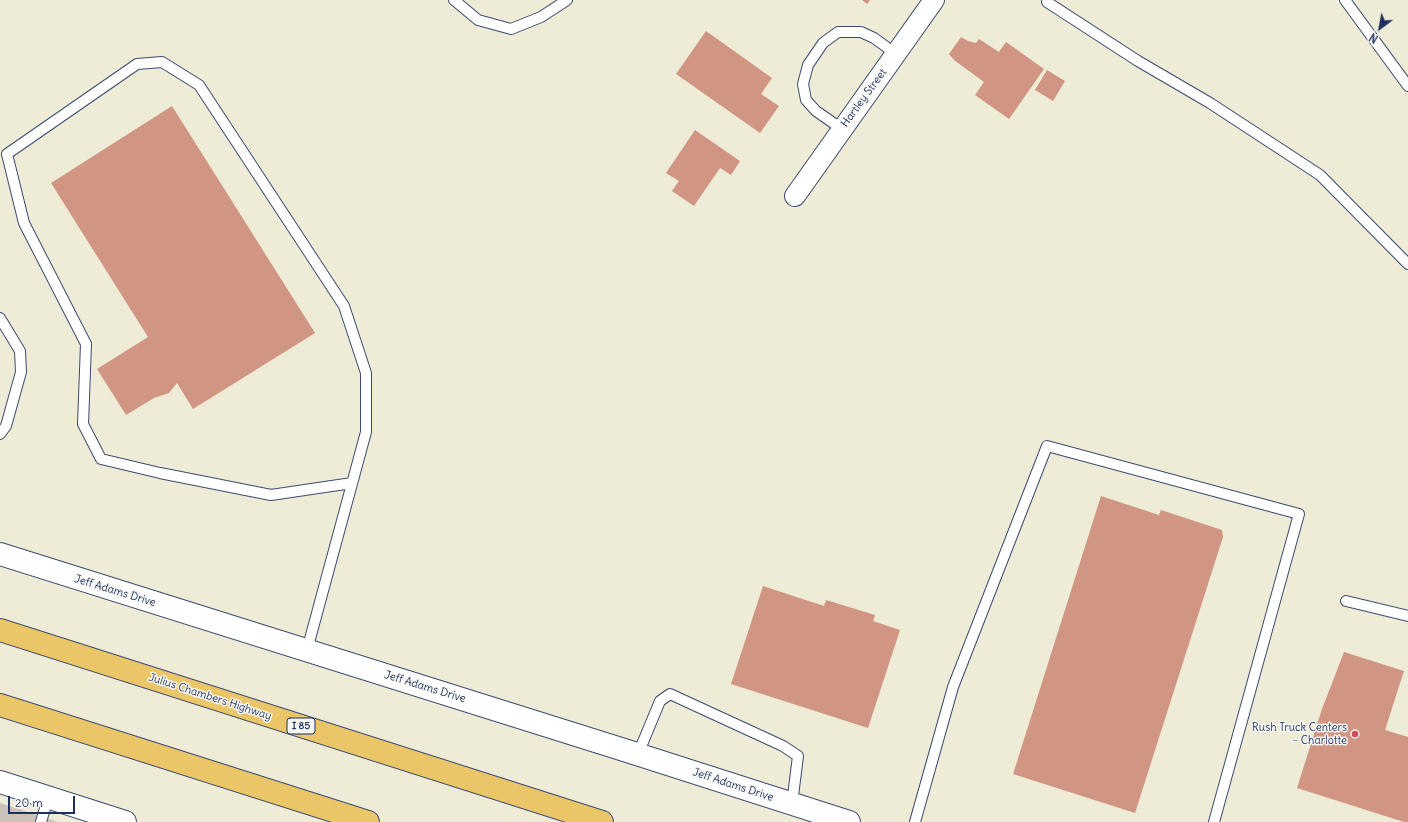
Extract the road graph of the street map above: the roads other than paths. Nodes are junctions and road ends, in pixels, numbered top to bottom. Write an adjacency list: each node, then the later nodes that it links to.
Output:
1 (454, 0): 2 (lane)
2 (567, 0)
3 (934, 0): 6 (street, Hartley Street)
4 (1345, 0): 7 (lane)
5 (1047, 2): 10 (lane)
6 (896, 54): 8 (street, Hartley Street); 8 (lane)
7 (1408, 86)
8 (842, 129): 9 (street, Hartley Street)
9 (795, 196)
10 (1408, 264)
11 (0, 319): 12 (lane)
12 (0, 434)
13 (352, 483): 13 (lane); 18 (lane)
14 (0, 554): 18 (street, Jeff Adams Drive)
15 (1346, 601): 16 (lane)
16 (1408, 616)
17 (0, 630): 27 (highway, Julius Chambers Highway / I 85)
18 (306, 650): 20 (street, Jeff Adams Drive)
19 (0, 705): 26 (highway)
20 (638, 754): 23 (street, Jeff Adams Drive); 23 (lane)
21 (0, 782): 22 (street)
22 (48, 798): 24 (lane); 25 (street)
23 (792, 804): 28 (street, Jeff Adams Drive)
24 (41, 822)
25 (125, 822)
26 (368, 822)
27 (602, 822)
28 (849, 822)
29 (915, 822): 30 (lane)
30 (1214, 822)

